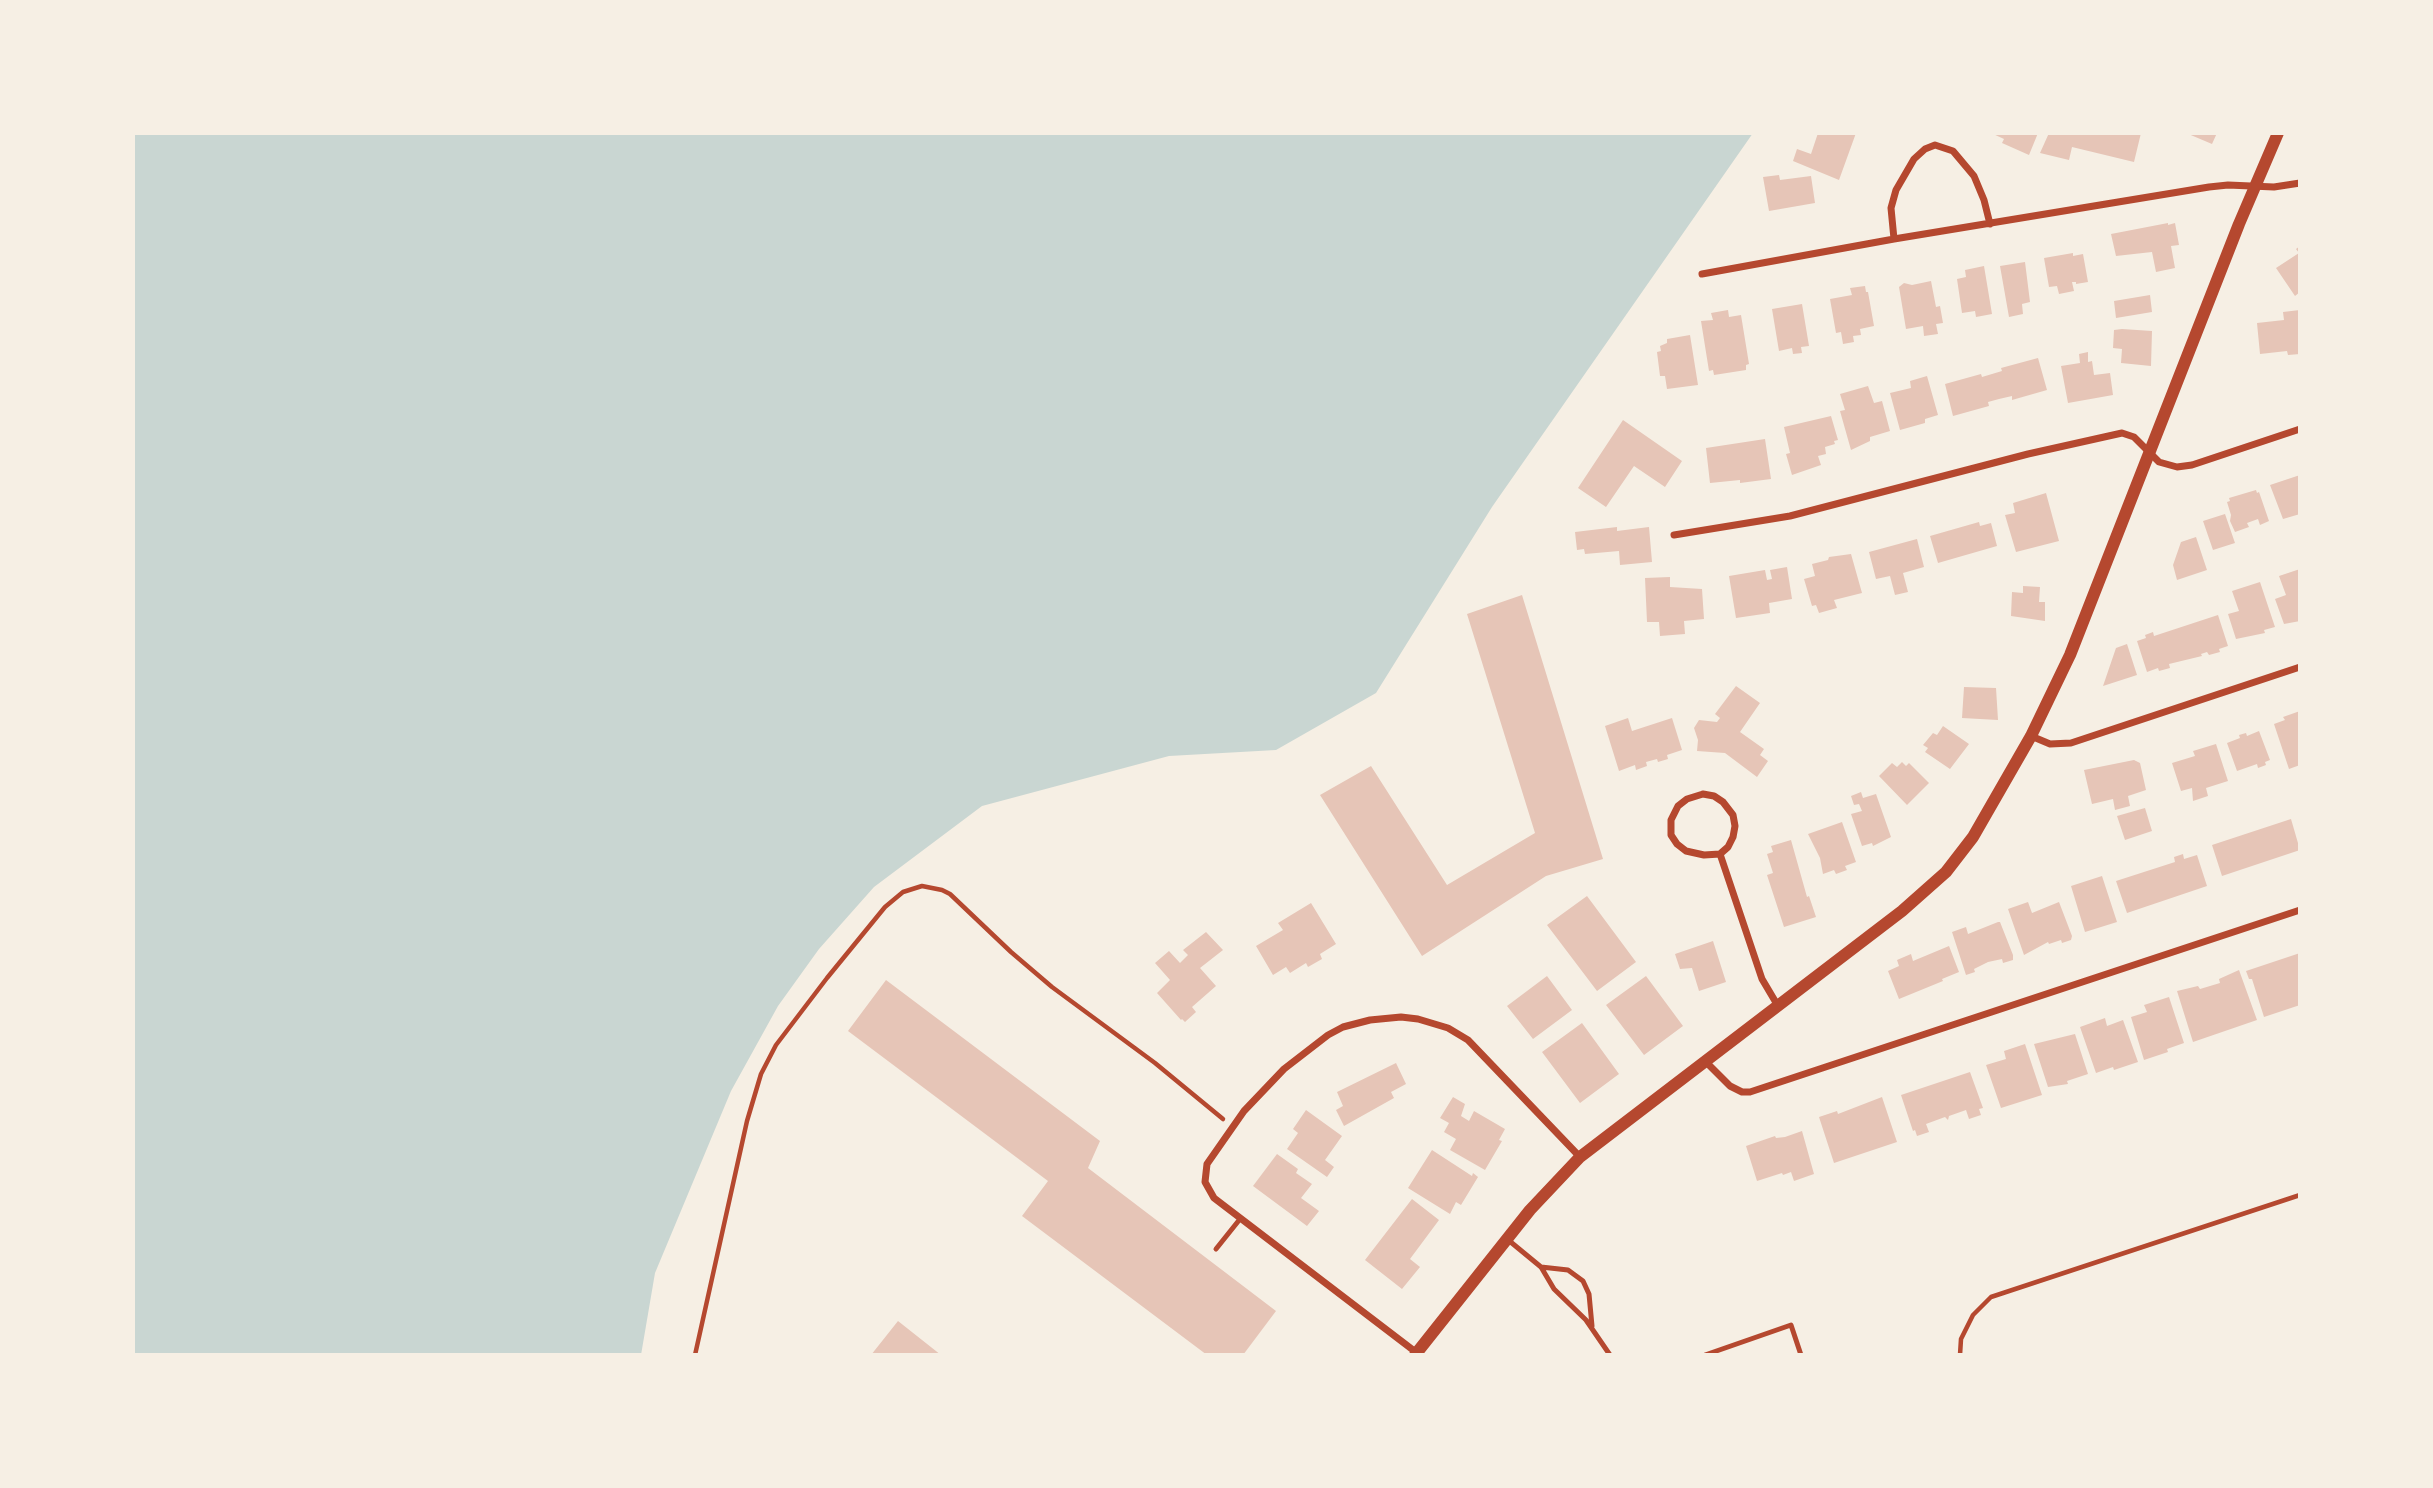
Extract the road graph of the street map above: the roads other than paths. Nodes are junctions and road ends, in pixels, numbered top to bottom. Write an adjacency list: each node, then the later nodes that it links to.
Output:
1 (2278, 133): 3 (street)
2 (2300, 183): 3 (street)
3 (2255, 187): 4 (street); 8 (street)
4 (1990, 224): 5 (street); 5 (street)
5 (1894, 239): 6 (street)
6 (1702, 274)
7 (2300, 429): 8 (street)
8 (2150, 454): 9 (street); 11 (street)
9 (1674, 535)
10 (2300, 667): 11 (street)
11 (2031, 736): 14 (street)
12 (1720, 854): 12 (street); 14 (street)
13 (2300, 911): 15 (street)
14 (1778, 1006): 15 (street)
15 (1706, 1062): 16 (street)
16 (1580, 1157): 17 (street); 18 (street)
17 (1240, 1219): 19 (lane); 22 (street)
18 (1507, 1239): 20 (lane); 22 (street)
19 (1216, 1250)
20 (1541, 1267): 21 (lane); 21 (lane)
21 (1592, 1329): 23 (lane)
22 (1416, 1354)
23 (1610, 1355)
24 (1705, 1355): 25 (lane)
25 (1801, 1355)

